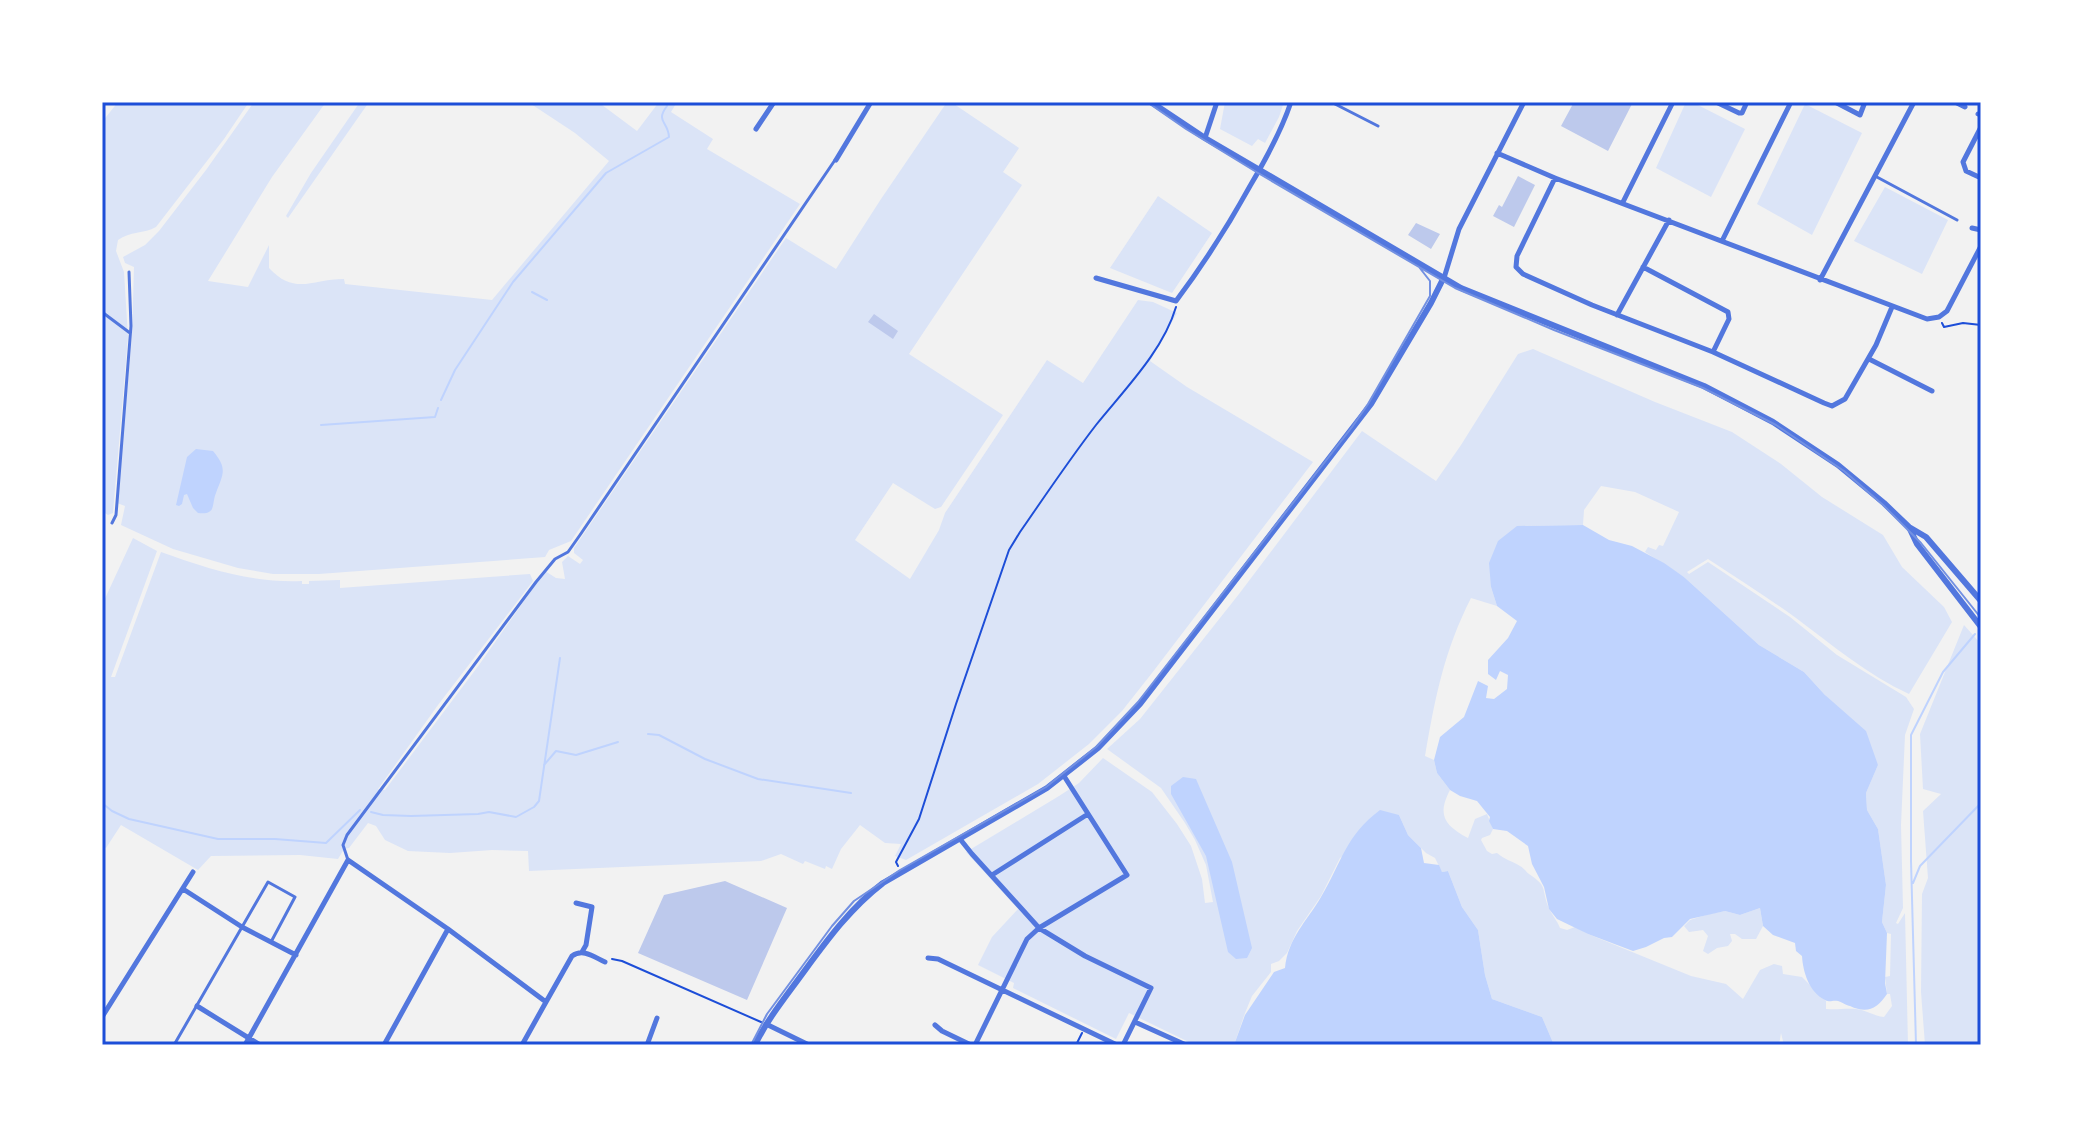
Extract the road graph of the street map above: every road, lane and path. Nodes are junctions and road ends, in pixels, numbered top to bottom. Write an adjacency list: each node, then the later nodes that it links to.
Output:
1 (774, 102): 19 (street)
2 (871, 102): 22 (street)
3 (1151, 102): 20 (street)
4 (1217, 102): 20 (street)
5 (1291, 102): 23 (street)
6 (1524, 102): 21 (street)
7 (1673, 102): 27 (street)
8 (1716, 102): 9 (street)
9 (1747, 102)
10 (1791, 102): 32 (street)
11 (1835, 102): 12 (street)
12 (1865, 102)
13 (1914, 102): 24 (street)
14 (1955, 102): 16 (street)
15 (1335, 104): 17 (lane)
16 (1965, 107)
17 (1378, 126)
18 (1981, 127): 26 (street)
19 (756, 129)
20 (1205, 138): 23 (street)
21 (1497, 153): 25 (street); 37 (street)
22 (836, 160): 56 (lane)
23 (1259, 171): 37 (street); 39 (street)
24 (1875, 176): 29 (lane); 38 (street)
25 (1555, 178): 27 (street); 42 (street)
26 (1981, 178)
27 (1623, 202): 28 (street)
28 (1669, 220): 32 (street); 34 (street)
29 (1957, 220)
30 (1972, 228): 31 (street)
31 (1981, 230)
32 (1722, 241): 38 (street)
33 (1981, 246): 43 (street)
34 (1643, 267): 42 (street); 46 (street)
35 (129, 272): 45 (lane)
36 (1096, 278): 39 (street)
37 (1443, 279): 50 (street); 53 (street)
38 (1820, 280): 40 (street)
39 (1176, 301): 58 (path)
40 (1892, 307): 43 (street); 47 (street)
41 (102, 312): 45 (lane)
42 (1617, 315): 46 (street)
43 (1939, 317): 44 (path)
44 (1981, 325)
45 (130, 333): 49 (lane)
46 (1713, 352): 47 (street)
47 (1869, 359): 48 (street)
48 (1932, 391)
49 (112, 523)
50 (1909, 527): 51 (street); 52 (street)
51 (1981, 601)
52 (1981, 627)
53 (1064, 776): 54 (street); 55 (street)
54 (1088, 814): 59 (street); 65 (street)
55 (960, 839): 58 (street); 59 (street)
56 (348, 860): 66 (street); 69 (street)
57 (193, 872): 60 (street)
58 (902, 872): 78 (street)
59 (992, 875): 65 (street)
60 (183, 889): 64 (street); 75 (street)
61 (576, 903): 62 (street)
62 (592, 907): 63 (street); 68 (street)
63 (600, 908)
64 (242, 927): 67 (street); 67 (lane); 74 (lane)
65 (1039, 928): 72 (street); 77 (street)
66 (448, 929): 73 (street); 85 (street)
67 (271, 942): 69 (street)
68 (582, 952): 71 (street); 73 (street)
69 (296, 955): 81 (street)
70 (928, 958): 72 (street)
71 (605, 962): 78 (path)
72 (1002, 989): 80 (street); 90 (street)
73 (546, 1002): 86 (street)
74 (197, 1006): 81 (street); 82 (lane)
75 (102, 1017)
76 (657, 1018): 87 (street)
77 (1135, 1022): 93 (street); 94 (street)
78 (766, 1024): 88 (street); 89 (street)
79 (935, 1025): 90 (street)
80 (1084, 1029): 91 (path); 92 (street)
81 (249, 1038): 83 (street); 84 (street)
82 (174, 1045)
83 (245, 1045)
84 (260, 1045)
85 (384, 1045)
86 (522, 1045)
87 (647, 1045)
88 (755, 1045)
89 (809, 1045)
90 (973, 1045)
91 (1076, 1045)
92 (1117, 1045)
93 (1123, 1045)
94 (1186, 1045)

